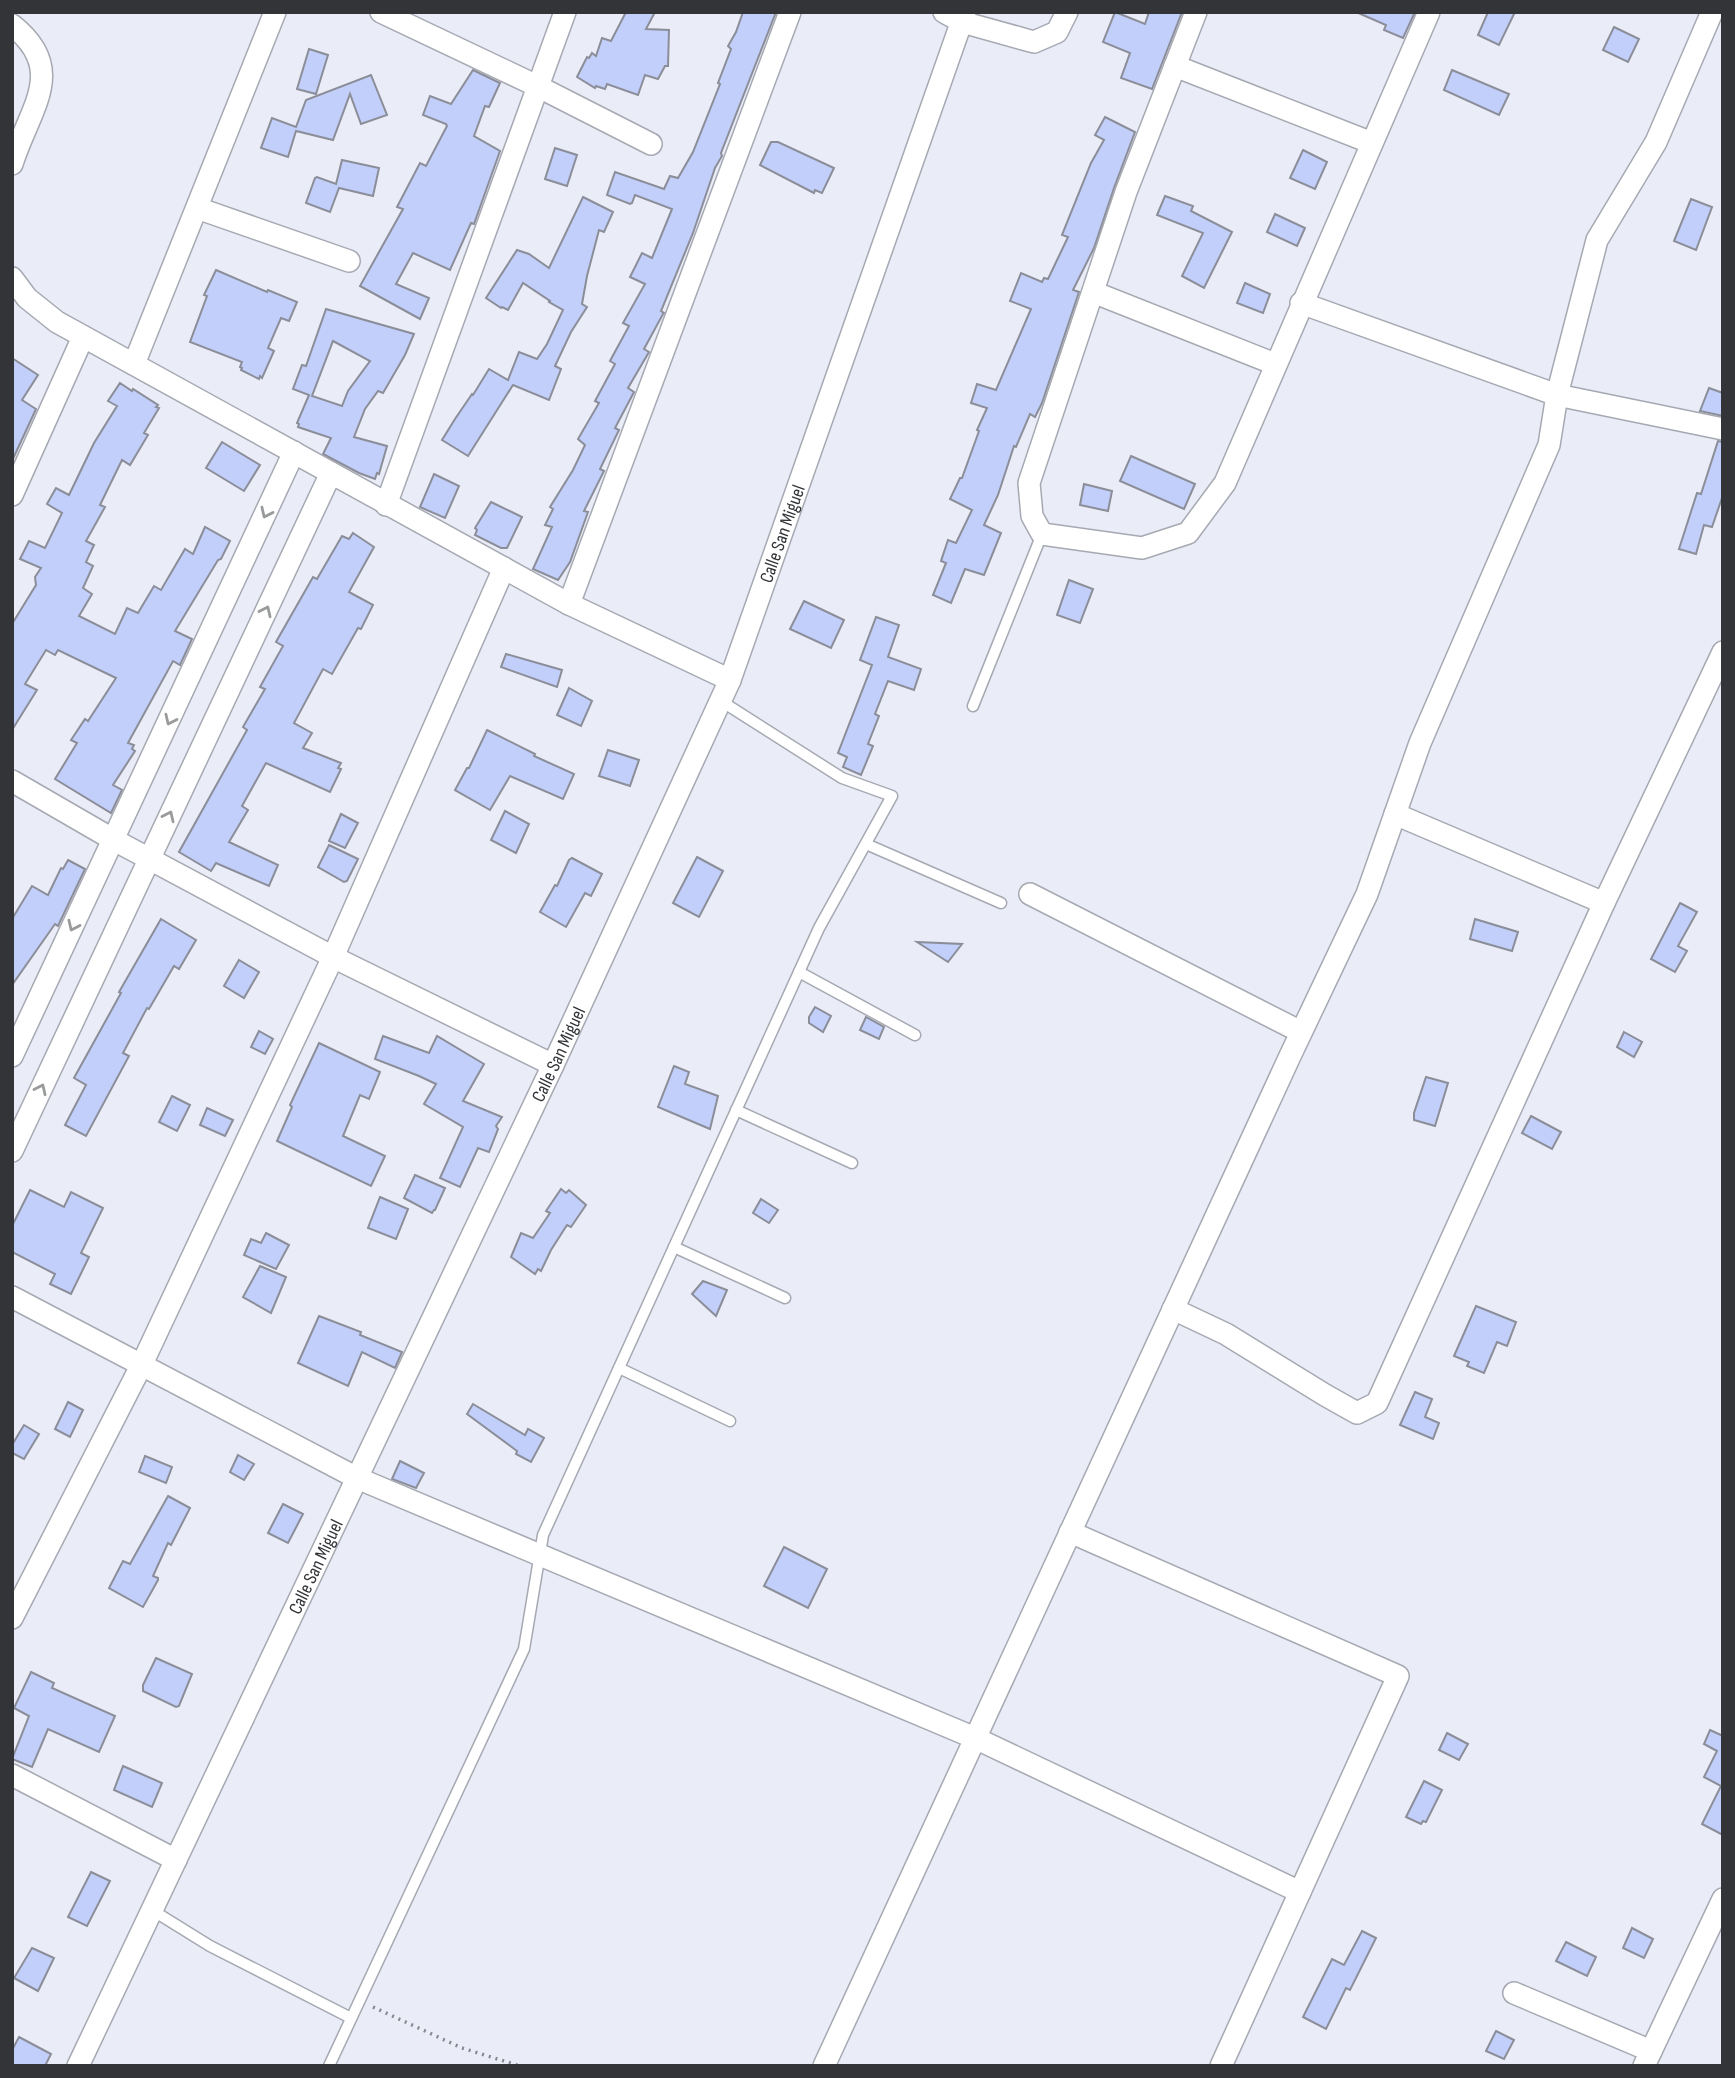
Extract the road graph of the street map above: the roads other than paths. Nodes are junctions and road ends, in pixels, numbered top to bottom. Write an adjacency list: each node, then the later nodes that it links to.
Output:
1 (275, 12): 16 (street)
2 (382, 12): 12 (street)
3 (565, 12): 12 (street)
4 (790, 12): 32 (street)
5 (1068, 12): 9 (street)
6 (1429, 12): 13 (street)
7 (1712, 12): 24 (street)
8 (1195, 13): 11 (street)
9 (957, 15): 34 (street, Calle San Miguel)
10 (12, 25): 15 (street)
11 (1175, 66): 13 (street); 19 (street)
12 (537, 86): 14 (street); 29 (street)
13 (1372, 143): 20 (street)
14 (652, 144)
15 (12, 164)
16 (197, 208): 17 (street); 22 (street)
17 (349, 261)
18 (12, 278): 21 (street)
19 (1093, 292): 23 (street); 30 (street)
20 (1301, 303): 23 (street); 24 (street)
21 (83, 337): 22 (street); 28 (street)
22 (134, 364): 26 (street)
23 (1275, 364): 30 (street)
24 (1557, 395): 25 (street); 38 (street)
25 (1723, 429)
26 (295, 452): 27 (street); 39 (street, one-way to 39)
27 (331, 473): 29 (street); 41 (street, one-way to 27)
28 (12, 495)
29 (387, 505): 31 (street)
30 (1042, 534): 36 (lane)
31 (504, 568): 32 (street); 45 (street)
32 (569, 604): 34 (street)
33 (1723, 652): 44 (street)
34 (730, 680): 35 (street, Calle San Miguel)
35 (720, 701): 40 (lane); 50 (street, Calle San Miguel)
36 (974, 705)
37 (12, 781): 39 (street)
38 (1395, 814): 44 (street); 47 (street)
39 (114, 840): 41 (street); 49 (street, one-way to 49)
40 (866, 844): 43 (lane); 46 (lane)
41 (149, 858): 45 (street); 52 (street, one-way to 41)
42 (1030, 894): 47 (street)
43 (1002, 903)
44 (1604, 903): 57 (street)
45 (333, 957): 50 (street); 58 (street)
46 (799, 972): 48 (lane); 51 (lane)
47 (1301, 1032): 57 (street)
48 (915, 1035)
49 (12, 1056)
50 (553, 1065): 61 (street, Calle San Miguel)
51 (736, 1110): 53 (lane); 54 (lane)
52 (12, 1151)
53 (852, 1163)
54 (674, 1247): 56 (lane); 59 (lane)
55 (12, 1297): 58 (street)
56 (785, 1298)
57 (1173, 1309): 62 (street)
58 (142, 1364): 61 (street); 64 (street)
59 (619, 1368): 60 (lane); 63 (lane)
60 (730, 1421)
61 (357, 1478): 63 (street); 67 (street, Calle San Miguel)
62 (1070, 1532): 65 (street); 68 (street)
63 (540, 1554): 65 (street); 72 (lane)
64 (12, 1618)
65 (975, 1738): 68 (street); 76 (street)
66 (12, 1775): 67 (street)
67 (176, 1860): 70 (street, Calle San Miguel)
68 (1300, 1892): 77 (street)
69 (1723, 1899): 73 (street)
70 (152, 1910): 72 (lane); 74 (street, Calle San Miguel)
71 (1514, 1993): 73 (street)
72 (351, 2018): 75 (lane)
73 (1647, 2058)
74 (78, 2066)
75 (328, 2066)
76 (824, 2066)
77 (1221, 2066)

